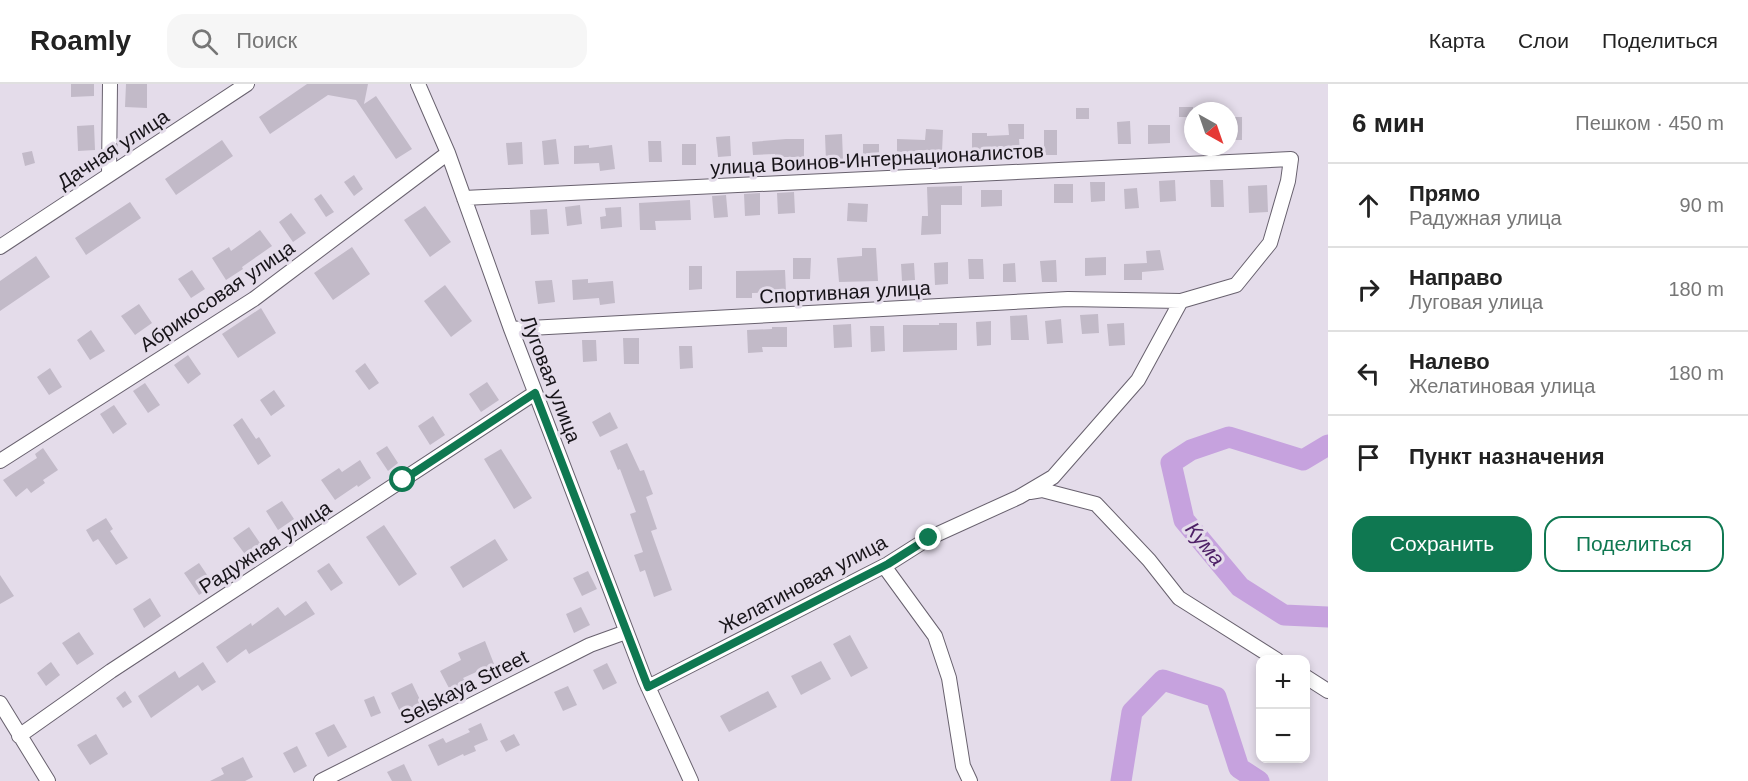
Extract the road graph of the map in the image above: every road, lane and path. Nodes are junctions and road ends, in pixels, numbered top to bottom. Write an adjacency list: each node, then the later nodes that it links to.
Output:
1 (110, 84): 5 (street)
2 (247, 84): 5 (street, Дачная улица)
3 (418, 84): 4 (street, Луговая улица)
4 (448, 153): 6 (street, Луговая улица); 11 (street, Абрикосовая улица)
5 (109, 174): 7 (street, Дачная улица)
6 (464, 198): 8 (street, улица Воинов-Интернационалистов); 9 (street, Луговая улица)
7 (0, 247)
8 (1181, 301): 9 (street, Спортивная улица); 12 (street, Желатиновая улица)
9 (511, 329): 10 (street, Луговая улица)
10 (535, 393): 14 (street, Луговая улица); 20 (street, Радужная улица)
11 (0, 461)
12 (1029, 492): 13 (street, Желатиновая улица); 15 (street)
13 (884, 566): 17 (street, Желатиновая улица); 24 (street)
14 (626, 632): 17 (street, Луговая улица); 22 (street, Selskaya Street)
15 (1269, 655)
16 (1310, 680): 18 (street)
17 (648, 687): 23 (street, Луговая улица)
18 (1328, 691)
19 (0, 704): 20 (street)
20 (19, 735): 21 (street)
21 (48, 781)
22 (321, 781)
23 (691, 781)
24 (970, 781)

